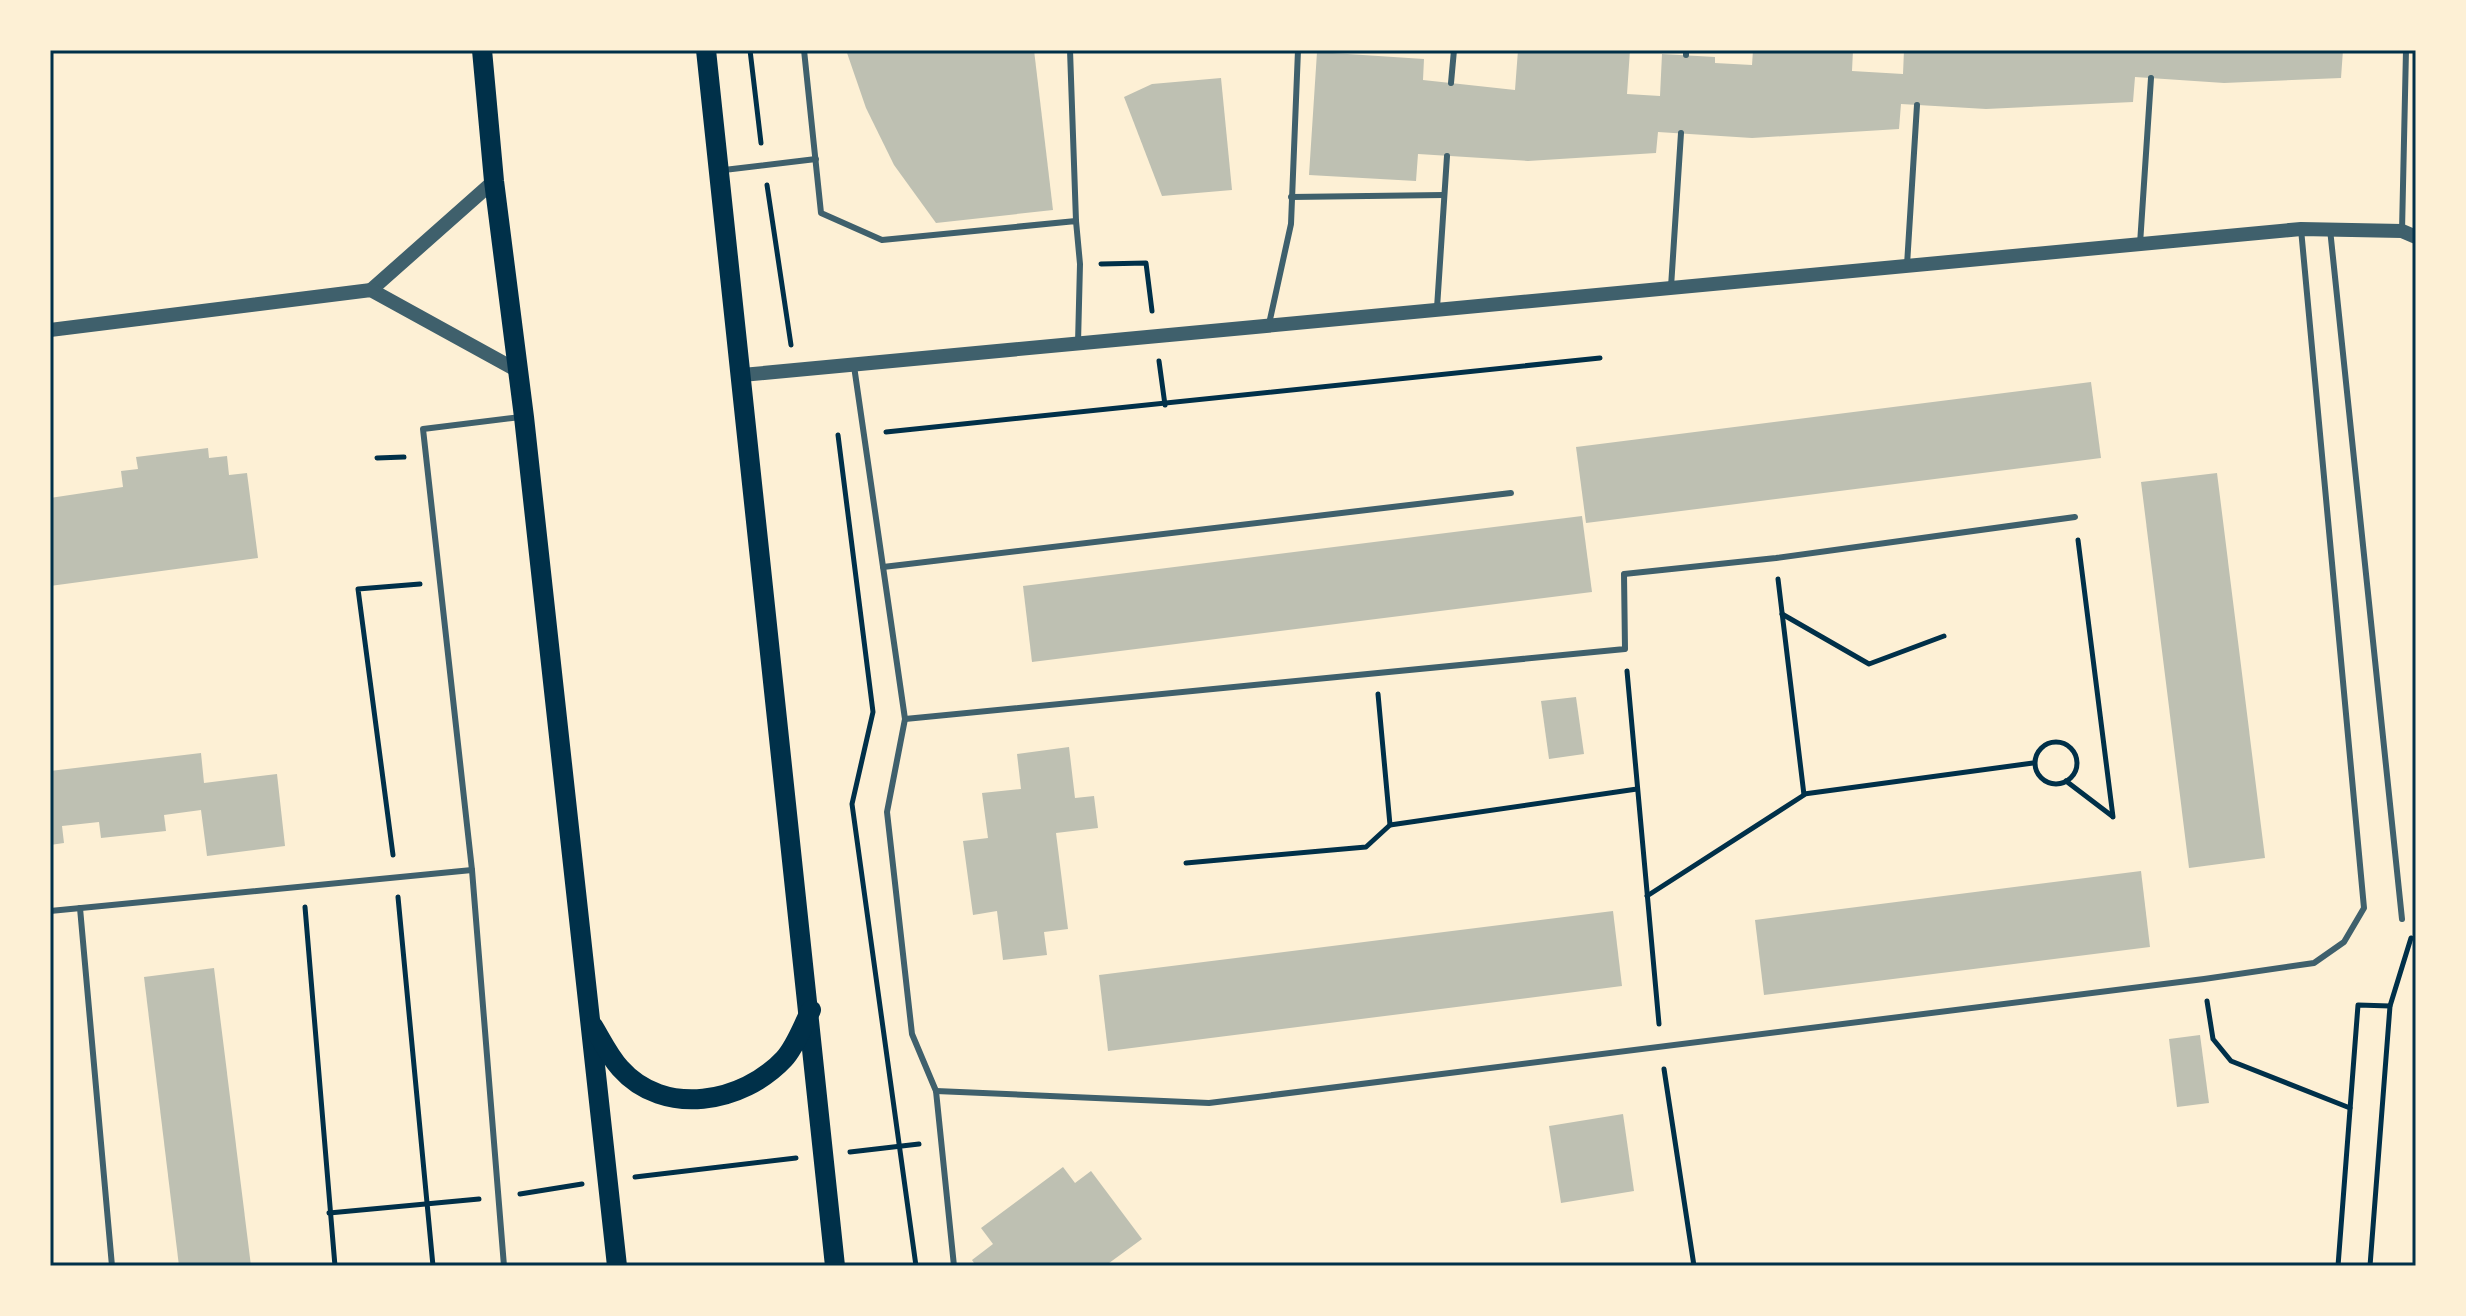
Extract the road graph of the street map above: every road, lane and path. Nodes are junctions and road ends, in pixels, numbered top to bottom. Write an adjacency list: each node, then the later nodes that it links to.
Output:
1 (482, 50): 17 (main road)
2 (706, 50): 16 (main road)
3 (750, 50): 15 (path)
4 (804, 50): 14 (lane)
5 (1070, 50): 20 (lane)
6 (1298, 50): 19 (lane)
7 (1454, 50): 10 (lane)
8 (2406, 50): 23 (lane)
9 (2151, 78): 25 (lane)
10 (1451, 83)
11 (1917, 105): 27 (lane)
12 (1681, 133): 28 (lane)
13 (1447, 156): 18 (lane)
14 (816, 159): 15 (lane); 20 (lane)
15 (764, 164): 16 (lane); 37 (path)
16 (719, 170): 39 (main road)
17 (494, 181): 29 (street); 38 (main road)
18 (1444, 195): 19 (lane); 30 (lane)
19 (1291, 197): 31 (lane)
20 (1076, 221): 26 (lane)
21 (2301, 229): 22 (street); 25 (street); 68 (lane)
22 (2330, 229): 23 (street); 66 (lane)
23 (2402, 231): 24 (street)
24 (2416, 237)
25 (2140, 244): 27 (street)
26 (1080, 264): 33 (path); 34 (lane)
27 (1907, 266): 28 (street)
28 (1671, 287): 30 (street)
29 (371, 290): 32 (street); 38 (street)
30 (1437, 310): 31 (street)
31 (1268, 327): 33 (street)
32 (50, 330)
33 (1156, 339): 34 (street); 40 (path)
34 (1078, 343): 36 (street)
35 (1600, 358): 40 (path)
36 (853, 364): 37 (street); 42 (lane)
37 (794, 370): 39 (street)
38 (518, 371): 41 (main road)
39 (742, 375): 70 (main road)
40 (1165, 405): 42 (path)
41 (524, 417): 48 (lane); 71 (main road)
42 (863, 434): 43 (path); 47 (lane)
43 (838, 437)
44 (1511, 493): 47 (lane)
45 (2075, 517): 46 (lane); 55 (path)
46 (1776, 558): 49 (path); 51 (lane)
47 (883, 567): 53 (lane)
48 (440, 582): 60 (lane); 61 (path)
49 (1782, 614): 50 (path); 57 (path)
50 (1944, 636)
51 (1625, 649): 52 (lane); 56 (path)
52 (1377, 673): 53 (lane); 58 (path)
53 (905, 719): 73 (lane)
54 (2033, 763): 55 (path); 55 (path); 57 (path)
55 (2066, 781)
56 (1637, 789): 58 (path); 63 (path)
57 (1804, 795): 63 (path)
58 (1390, 825): 59 (path)
59 (1186, 863)
60 (472, 870): 61 (lane); 78 (lane)
61 (396, 878): 62 (lane); 79 (path)
62 (304, 886): 64 (lane); 80 (path)
63 (1647, 896): 72 (path)
64 (80, 908): 65 (lane); 81 (lane)
65 (50, 911)
66 (2402, 919)
67 (2411, 932): 69 (path)
68 (2204, 979): 72 (lane); 74 (path)
69 (2390, 1006): 74 (path); 90 (path)
70 (811, 1010): 71 (main road); 76 (main road)
71 (591, 1022): 77 (main road)
72 (1661, 1046): 73 (lane); 88 (path)
73 (936, 1091): 75 (lane)
74 (2350, 1108): 89 (path)
75 (940, 1142): 76 (path); 87 (lane)
76 (824, 1155): 77 (path); 86 (main road)
77 (608, 1180): 78 (path); 85 (main road)
78 (498, 1197): 79 (path); 84 (lane)
79 (425, 1204): 80 (path); 83 (path)
80 (329, 1213): 82 (path)
81 (112, 1266)
82 (335, 1266)
83 (433, 1266)
84 (504, 1266)
85 (617, 1266)
86 (835, 1266)
87 (954, 1266)
88 (1694, 1266)
89 (2338, 1266)
90 (2370, 1266)

